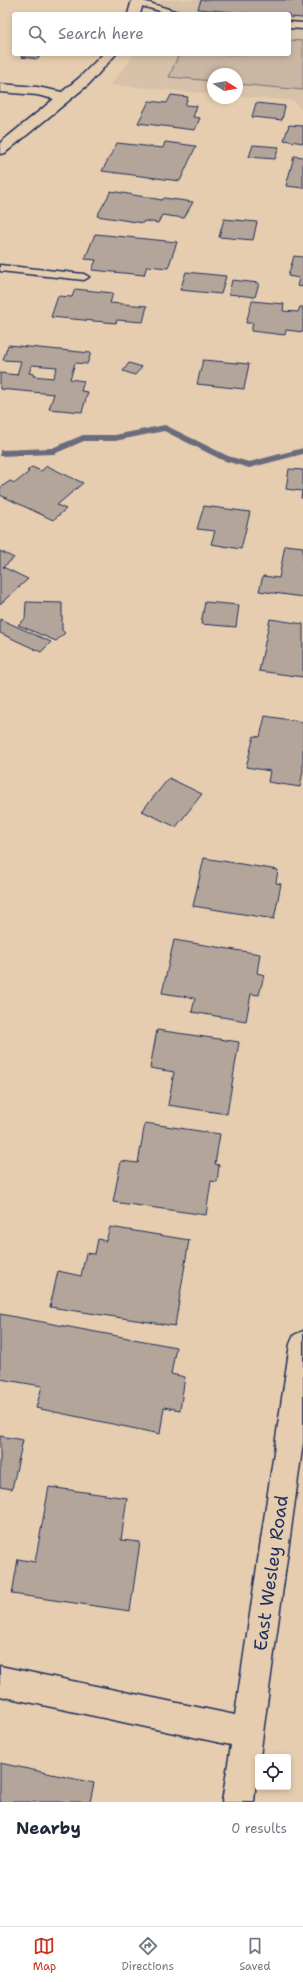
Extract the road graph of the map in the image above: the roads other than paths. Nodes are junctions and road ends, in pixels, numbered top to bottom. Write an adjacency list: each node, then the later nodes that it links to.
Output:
1 (138, 1): 2 (street); 3 (lane)
2 (135, 12)
3 (174, 12)
4 (291, 25): 5 (lane)
5 (303, 26)
6 (108, 56): 8 (street)
7 (0, 88): 8 (street)
8 (65, 97): 9 (street)
9 (0, 150)
10 (0, 268): 11 (lane)
11 (84, 278)
12 (303, 1344): 14 (street, East Wesley Road)
13 (0, 1681): 14 (street)
14 (248, 1733): 15 (street, East Wesley Road)
15 (238, 1802)

